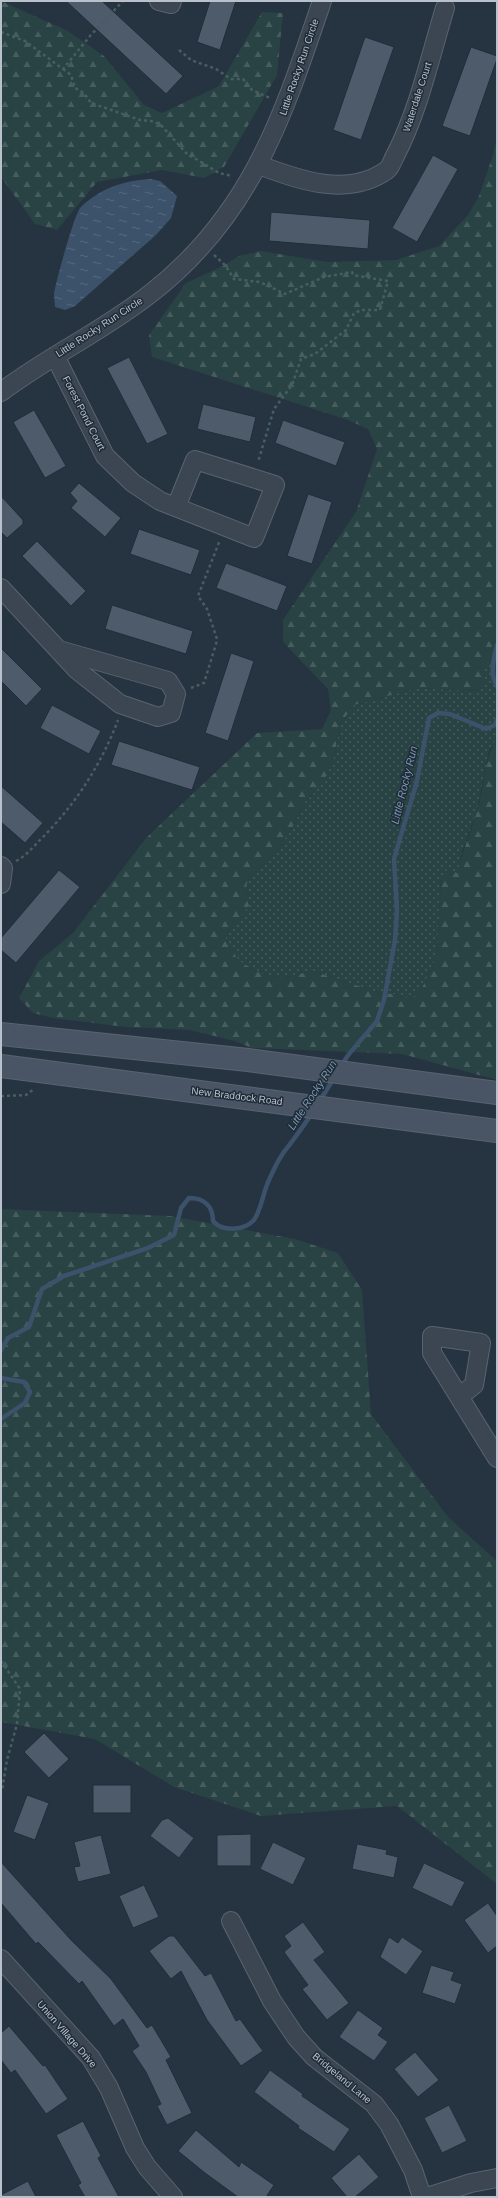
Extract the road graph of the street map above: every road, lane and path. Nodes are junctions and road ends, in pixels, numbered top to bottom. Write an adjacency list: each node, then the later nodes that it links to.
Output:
1 (123, 1): 8 (path)
2 (159, 1): 3 (street)
3 (172, 1)
4 (322, 1): 9 (street, Little Rocky Run Circle)
5 (451, 3): 10 (street, Waterdale Court)
6 (1, 32): 8 (path)
7 (179, 50): 9 (path)
8 (64, 69): 11 (path)
9 (286, 104): 10 (street, Little Rocky Run Circle)
10 (259, 165): 11 (street, Little Rocky Run Circle)
11 (247, 184): 12 (street, Little Rocky Run Circle)
12 (202, 245): 13 (street, Little Rocky Run Circle); 15 (path)
13 (54, 356): 14 (street, Little Rocky Run Circle); 16 (street, Forest Pond Court)
14 (1, 392)
15 (253, 478): 16 (street, Forest Pond Court); 17 (street, Forest Pond Court)
16 (176, 507): 17 (street, Forest Pond Court)
17 (226, 527): 20 (path)
18 (1, 588): 19 (street)
19 (59, 650): 20 (street); 21 (street)
20 (176, 694): 21 (street)
21 (123, 705): 22 (path)
22 (2, 873)
23 (1, 1034): 26 (main road)
24 (1, 1066): 28 (main road, New Braddock Road)
25 (36, 1086): 27 (path)
26 (497, 1093)
27 (1, 1096)
28 (497, 1131)
29 (460, 1396): 30 (street)
30 (497, 1458)
31 (1, 1661): 32 (path)
32 (2, 1790)
33 (231, 1922): 37 (street, Bridgeland Lane)
34 (1, 1959): 36 (street, Union Village Drive)
35 (497, 2178): 38 (street)
36 (173, 2197)
37 (422, 2197)
38 (427, 2197)

